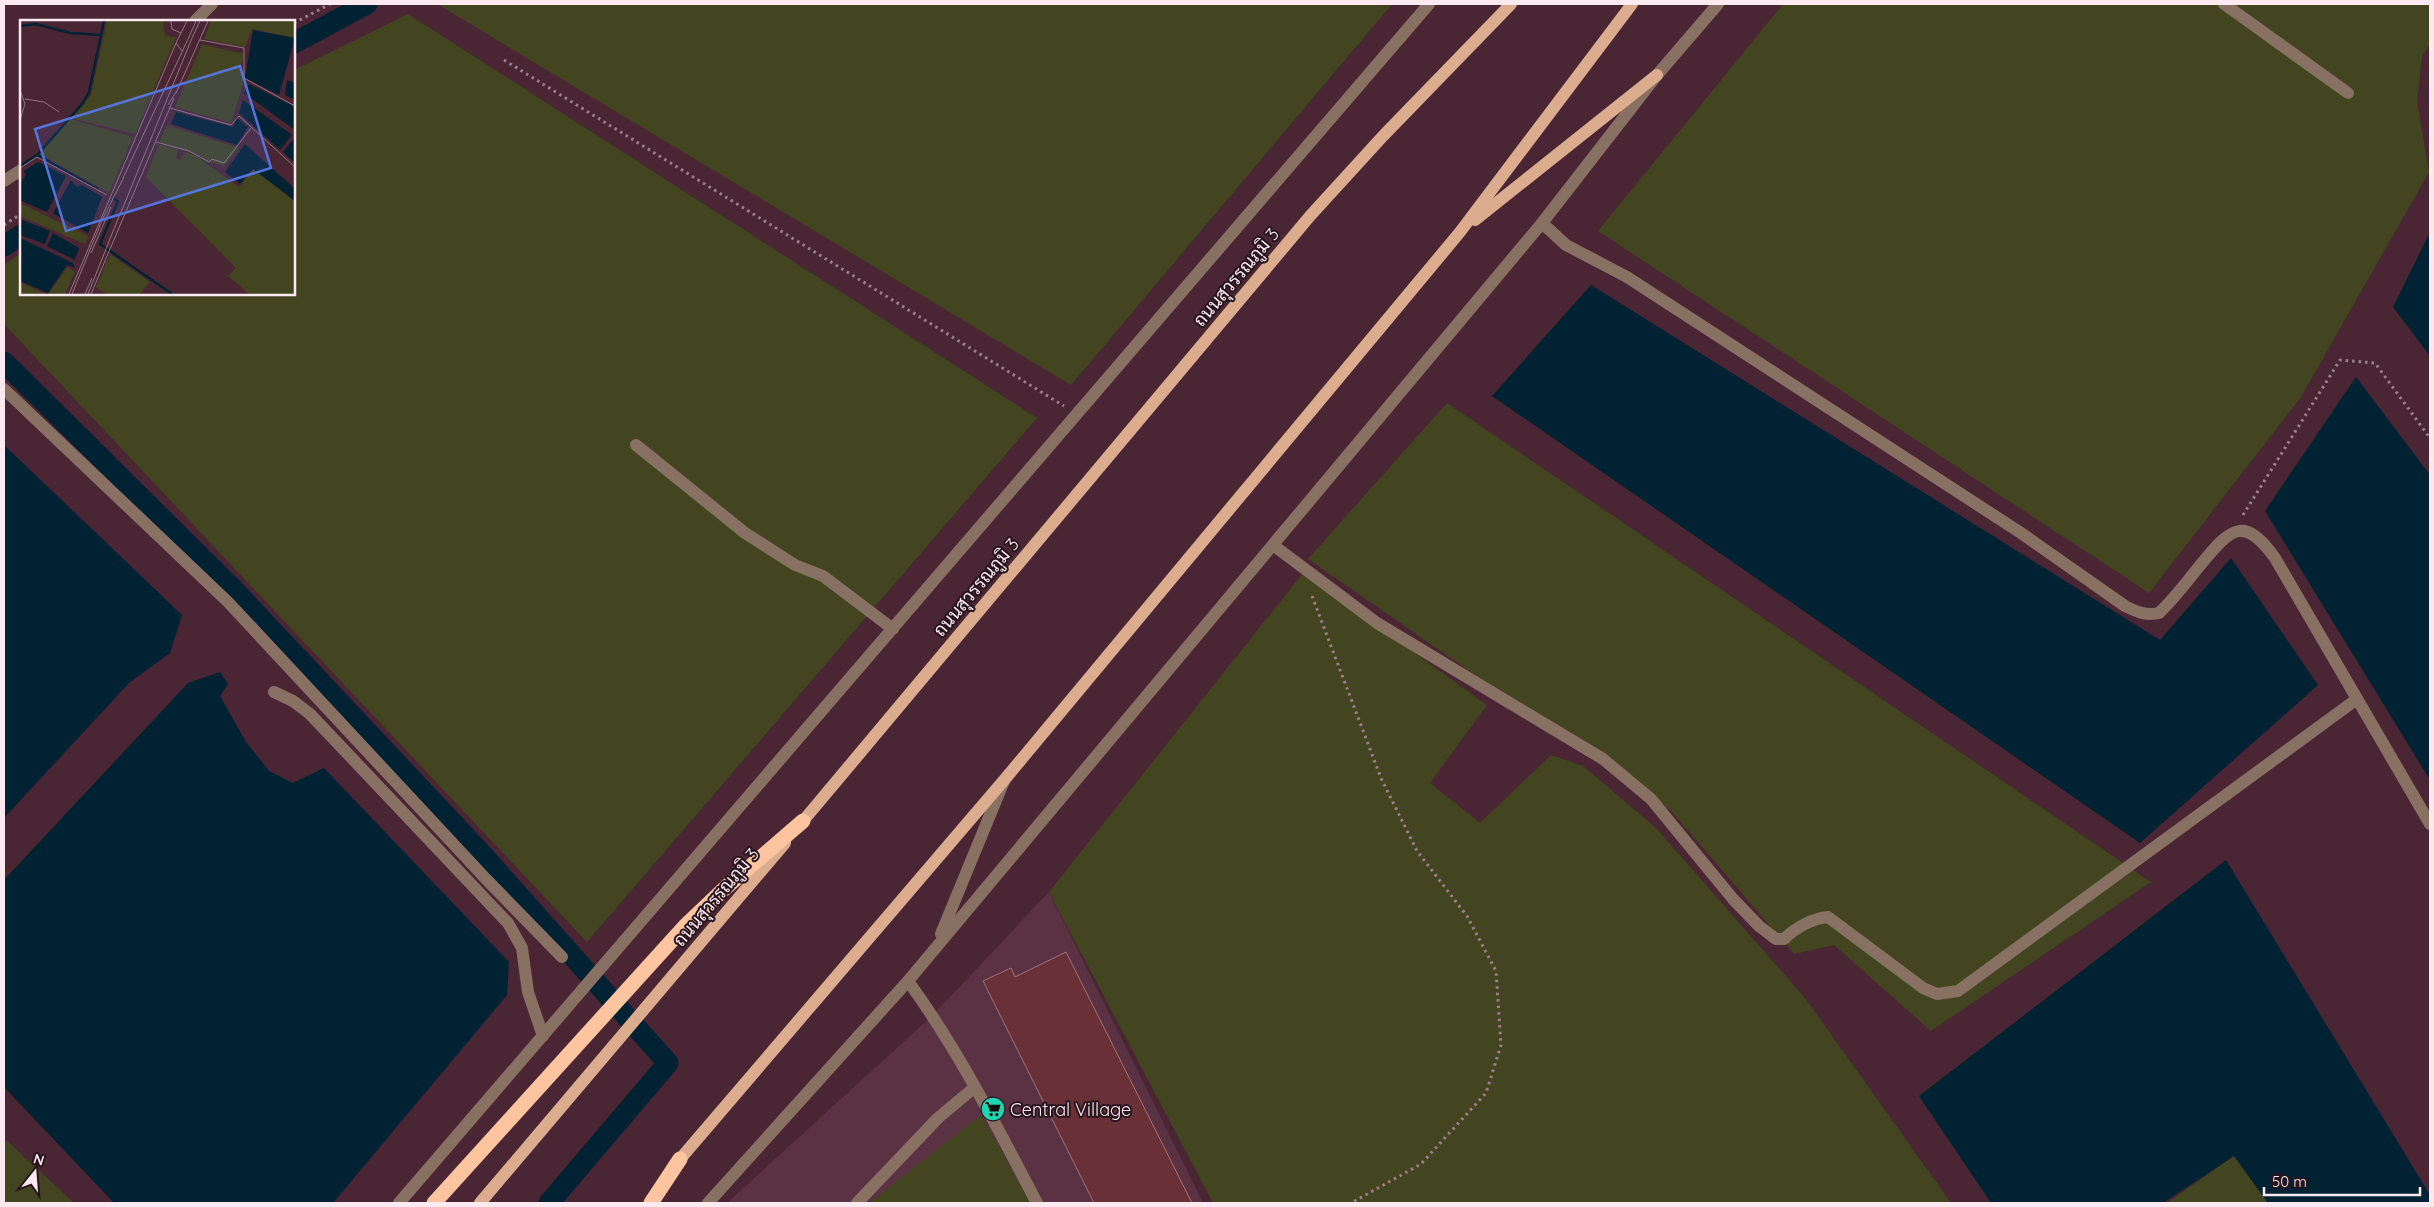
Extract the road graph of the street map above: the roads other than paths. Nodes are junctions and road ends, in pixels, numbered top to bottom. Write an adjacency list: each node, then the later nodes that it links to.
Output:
1 (212, 4): 7 (street)
2 (1428, 4): 17 (street)
3 (1511, 4): 21 (main road, ถนนสุวรรณภูมิ 3)
4 (1632, 4): 13 (main road)
5 (1718, 4): 8 (street)
6 (2224, 4): 9 (street)
7 (195, 20)
8 (1657, 75): 12 (street); 13 (main road)
9 (2348, 94)
10 (20, 171): 11 (street)
11 (4, 182)
12 (1542, 222): 16 (street); 19 (street)
13 (1460, 232): 20 (main road)
14 (4, 389): 24 (street)
15 (636, 445): 17 (street)
16 (1273, 545): 19 (street); 23 (street)
17 (893, 629): 26 (street)
18 (274, 692): 26 (street)
19 (2357, 699): 22 (street)
20 (1005, 779): 23 (street); 28 (main road)
21 (803, 821): 29 (highway); 31 (main road, ถนนสุวรรณภูมิ 3)
22 (2430, 824)
23 (936, 946): 25 (street)
24 (562, 956)
25 (908, 981): 27 (street); 34 (street)
26 (543, 1036): 30 (street)
27 (975, 1087): 35 (street); 36 (street)
28 (680, 1159): 32 (main road); 33 (highway)
29 (439, 1197)
30 (399, 1203)
31 (480, 1203)
32 (642, 1203)
33 (651, 1203)
34 (708, 1203)
35 (857, 1203)
36 (1036, 1203)

